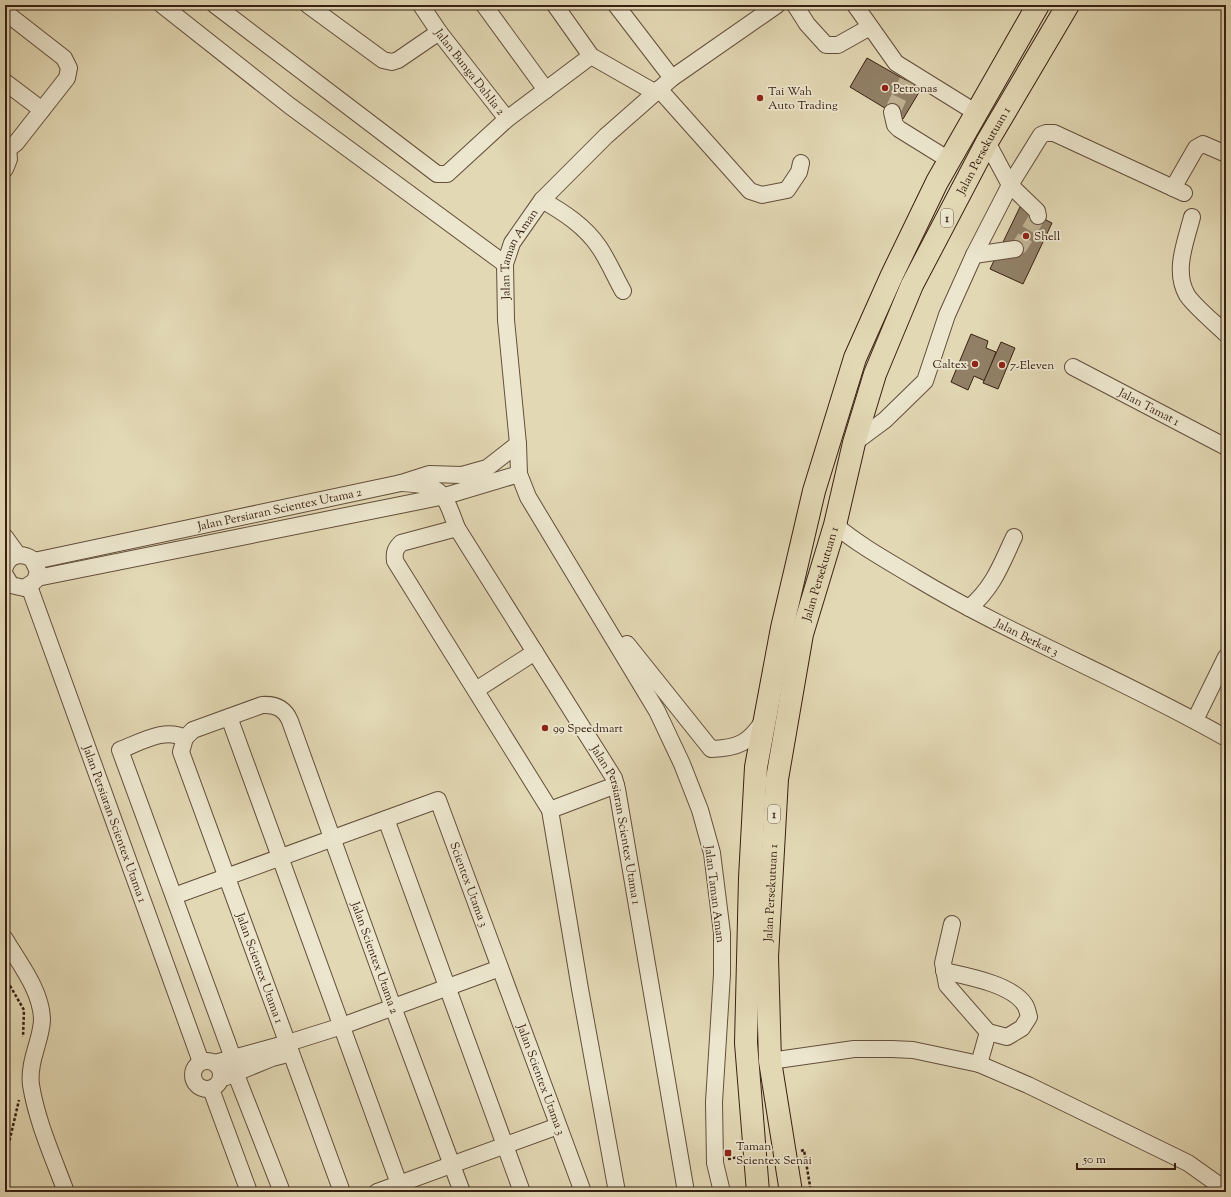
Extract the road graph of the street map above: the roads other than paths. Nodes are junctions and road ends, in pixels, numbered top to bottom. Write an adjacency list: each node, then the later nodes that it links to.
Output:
1 (162, 5): 38 (street)
2 (215, 5): 13 (street)
3 (308, 5): 16 (street)
4 (421, 5): 16 (street, Jalan Bunga Dahlia 2)
5 (484, 5): 20 (street)
6 (555, 5): 17 (street)
7 (616, 5): 18 (street)
8 (777, 5): 18 (street, Jalan Taman Aman)
9 (795, 5): 15 (street)
10 (854, 5): 15 (street)
11 (1038, 5): 24 (highway, Jalan Persekutuan 1 / 1)
12 (1068, 5): 26 (highway, Jalan Persekutuan 1 / 1)
13 (232, 10): 25 (street)
14 (5, 12): 22 (street)
15 (870, 27): 24 (street)
16 (440, 32): 25 (street, Jalan Bunga Dahlia 2)
17 (591, 56): 20 (street); 21 (street)
18 (672, 78): 21 (street, Jalan Taman Aman)
19 (5, 82): 22 (street)
20 (546, 90): 25 (street)
21 (658, 91): 30 (street); 33 (street, Jalan Taman Aman)
22 (42, 110): 27 (street)
23 (892, 112): 29 (street)
24 (976, 112): 29 (highway, Jalan Persekutuan 1 / 1)
25 (507, 119)
26 (988, 142): 32 (street); 43 (highway, Jalan Persekutuan 1 / 1)
27 (6, 149): 31 (street)
28 (1226, 154): 32 (street)
29 (950, 160): 60 (highway, Jalan Persekutuan 1 / 1)
30 (801, 163)
31 (5, 169)
32 (1010, 185): 34 (street); 37 (street)
33 (542, 200): 38 (street, Jalan Taman Aman); 39 (street)
34 (1038, 216)
35 (1192, 217): 40 (street)
36 (1015, 249): 37 (street)
37 (974, 255): 43 (street)
38 (504, 264): 42 (street, Jalan Taman Aman)
39 (623, 291)
40 (1226, 334)
41 (1073, 367): 44 (street, Jalan Tamat 1)
42 (518, 444): 45 (street, Jalan Taman Aman); 46 (street, Jalan Persiaran Scientex Utama 2)
43 (854, 444): 48 (highway, Jalan Persekutuan 1 / 1)
44 (1226, 447)
45 (519, 474): 47 (street, Jalan Persiaran Scientex Utama 2); 55 (street, Jalan Taman Aman)
46 (401, 483): 47 (street); 52 (street, Jalan Persiaran Scientex Utama 2)
47 (445, 496): 49 (street, Jalan Persiaran Scientex Utama 1); 54 (street, Jalan Persiaran Scientex Utama 2)
48 (834, 525): 56 (street, Jalan Berkat 3); 81 (highway, Jalan Persekutuan 1 / 1)
49 (457, 528): 57 (street, Jalan Persiaran Scientex Utama 1); 59 (street)
50 (5, 537): 53 (street)
51 (1014, 537): 56 (street)
52 (34, 561): 53 (street); 54 (street)
53 (8, 565): 54 (street)
54 (33, 582): 82 (street, Jalan Persiaran Scientex Utama 1)
55 (590, 599): 60 (street, Jalan Taman Aman); 101 (street, Jalan Taman Aman)
56 (969, 608): 62 (street, Jalan Berkat 3)
57 (535, 652): 59 (street); 65 (street, Jalan Persiaran Scientex Utama 1)
58 (1226, 657): 62 (street)
59 (476, 690): 66 (street)
60 (767, 716): 102 (highway, Jalan Persekutuan 1 / 1)
61 (229, 717): 64 (street); 68 (street, Jalan Scientex Utama 2); 69 (street)
62 (1195, 720): 63 (street, Jalan Berkat 3)
63 (1226, 738)
64 (184, 741): 70 (street, Jalan Scientex Utama 1); 71 (street)
65 (616, 785): 66 (street); 100 (street, Jalan Persiaran Scientex Utama 1)
66 (550, 810): 99 (street)
67 (386, 819): 68 (street); 74 (street, Scientex Utama 3); 76 (street)
68 (333, 839): 69 (street); 77 (street, Jalan Scientex Utama 2)
69 (280, 858): 70 (street); 78 (street)
70 (227, 878): 71 (street); 80 (street, Jalan Scientex Utama 1)
71 (174, 896): 84 (street)
72 (952, 924): 75 (street)
73 (5, 939): 91 (street)
74 (500, 968): 76 (street); 86 (street, Jalan Scientex Utama 3)
75 (944, 970): 79 (street); 79 (street)
76 (447, 987): 77 (street); 87 (street)
77 (393, 1007): 78 (street); 88 (street, Jalan Scientex Utama 2)
78 (342, 1026): 80 (street); 89 (street)
79 (988, 1032): 83 (street)
80 (290, 1048): 84 (street); 94 (street, Jalan Scientex Utama 1)
81 (770, 1060): 83 (street); 103 (highway, Jalan Persekutuan 1 / 1)
82 (208, 1062): 84 (street); 85 (street, Jalan Persiaran Scientex Utama 1); 85 (street)
83 (979, 1064): 90 (street)
84 (234, 1065): 85 (street); 93 (street)
85 (216, 1084): 92 (street, Jalan Persiaran Scientex Utama 1)
86 (558, 1126): 87 (street); 98 (street, Jalan Scientex Utama 3)
87 (505, 1145): 88 (street); 97 (street)
88 (452, 1165): 89 (street); 96 (street, Jalan Scientex Utama 2)
89 (401, 1188): 95 (street)
90 (1226, 1190)
91 (66, 1192)
92 (250, 1192)
93 (282, 1192)
94 (342, 1192)
95 (378, 1192)
96 (462, 1192)
97 (522, 1192)
98 (583, 1192)
99 (617, 1192)
100 (686, 1192)
101 (722, 1192)
102 (758, 1192)
103 (791, 1192)

